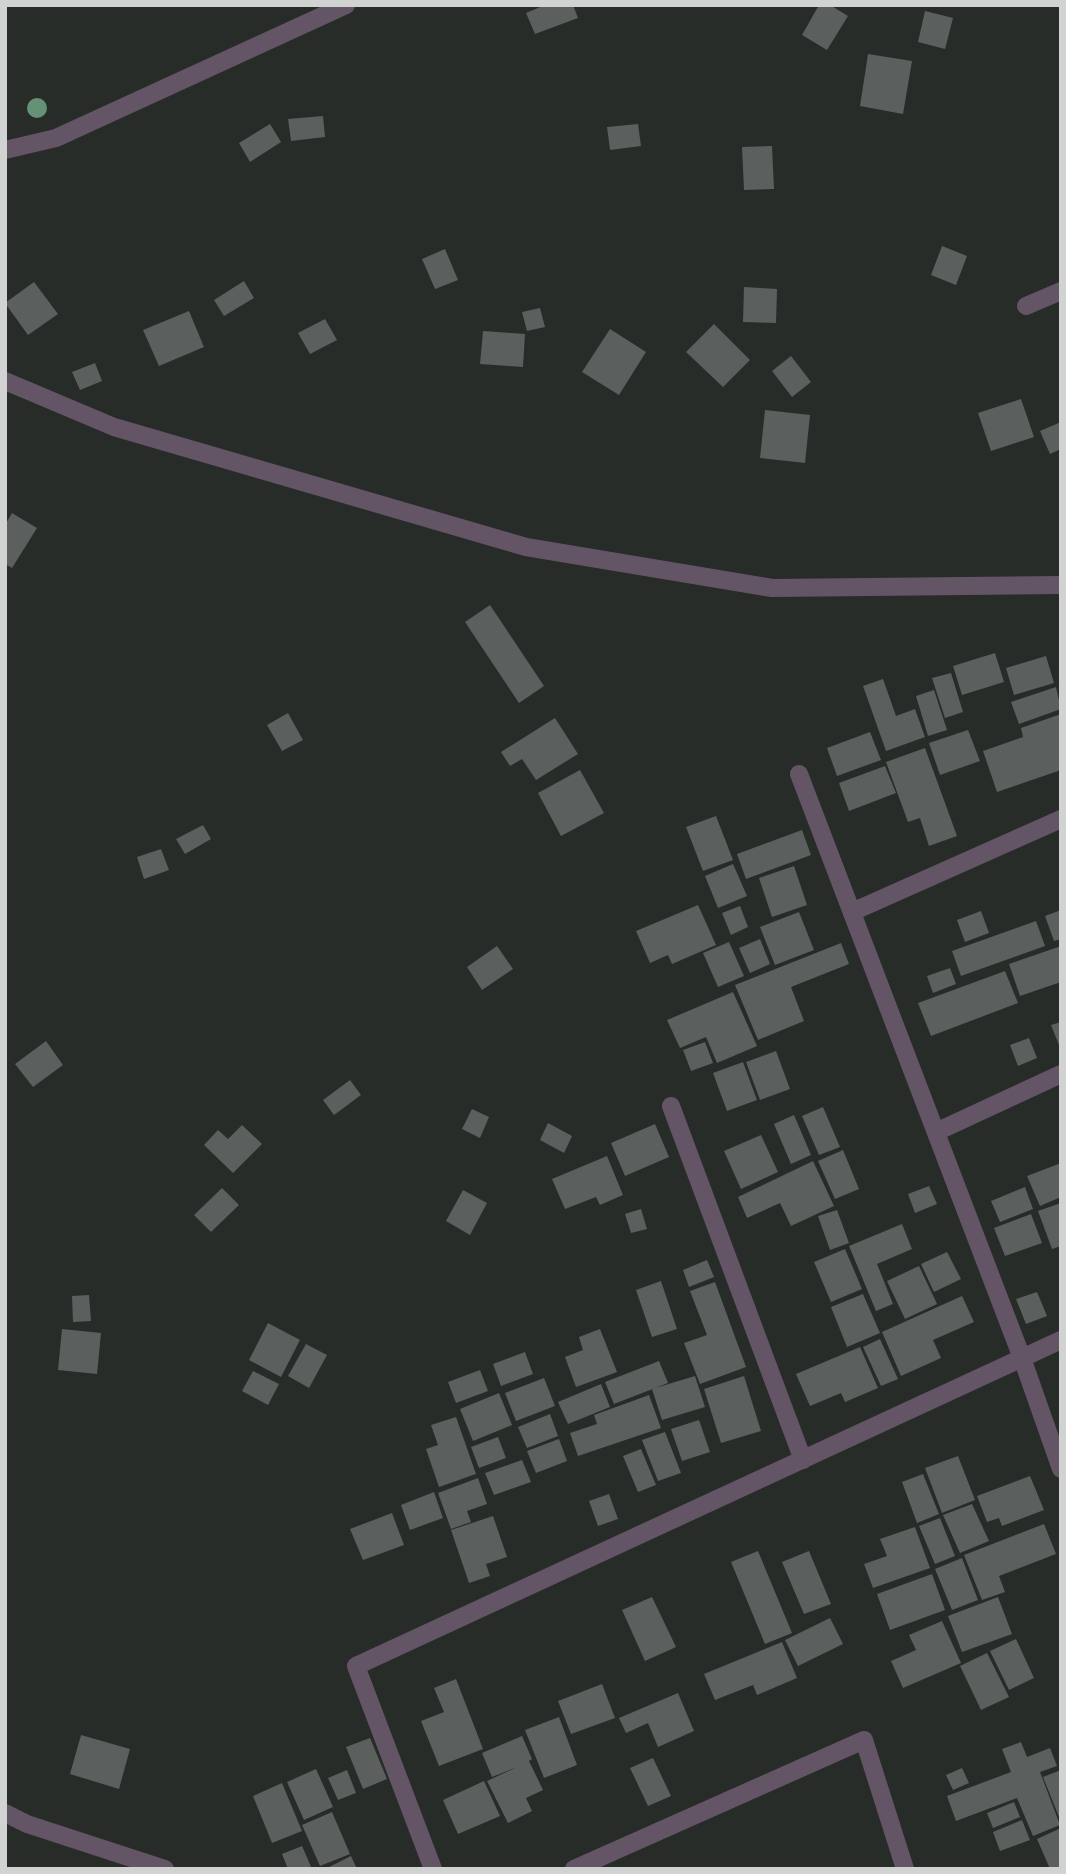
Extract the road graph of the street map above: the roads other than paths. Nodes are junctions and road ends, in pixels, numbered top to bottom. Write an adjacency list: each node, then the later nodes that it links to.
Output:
1 (346, 5): 2 (street)
2 (5, 150)
3 (1061, 291): 4 (street)
4 (1026, 306)
5 (5, 381): 6 (street)
6 (1061, 585)
7 (799, 774): 9 (street)
8 (1061, 820): 9 (street)
9 (852, 912): 12 (street)
10 (1061, 1074): 12 (street)
11 (671, 1106): 15 (street)
12 (936, 1132): 14 (street)
13 (1061, 1340): 14 (street)
14 (1023, 1358): 15 (street); 16 (street)
15 (803, 1460): 19 (street)
16 (1061, 1469)
17 (5, 1813): 18 (street)
18 (165, 1869)
19 (433, 1869)
20 (574, 1869): 21 (street)
21 (905, 1869)

